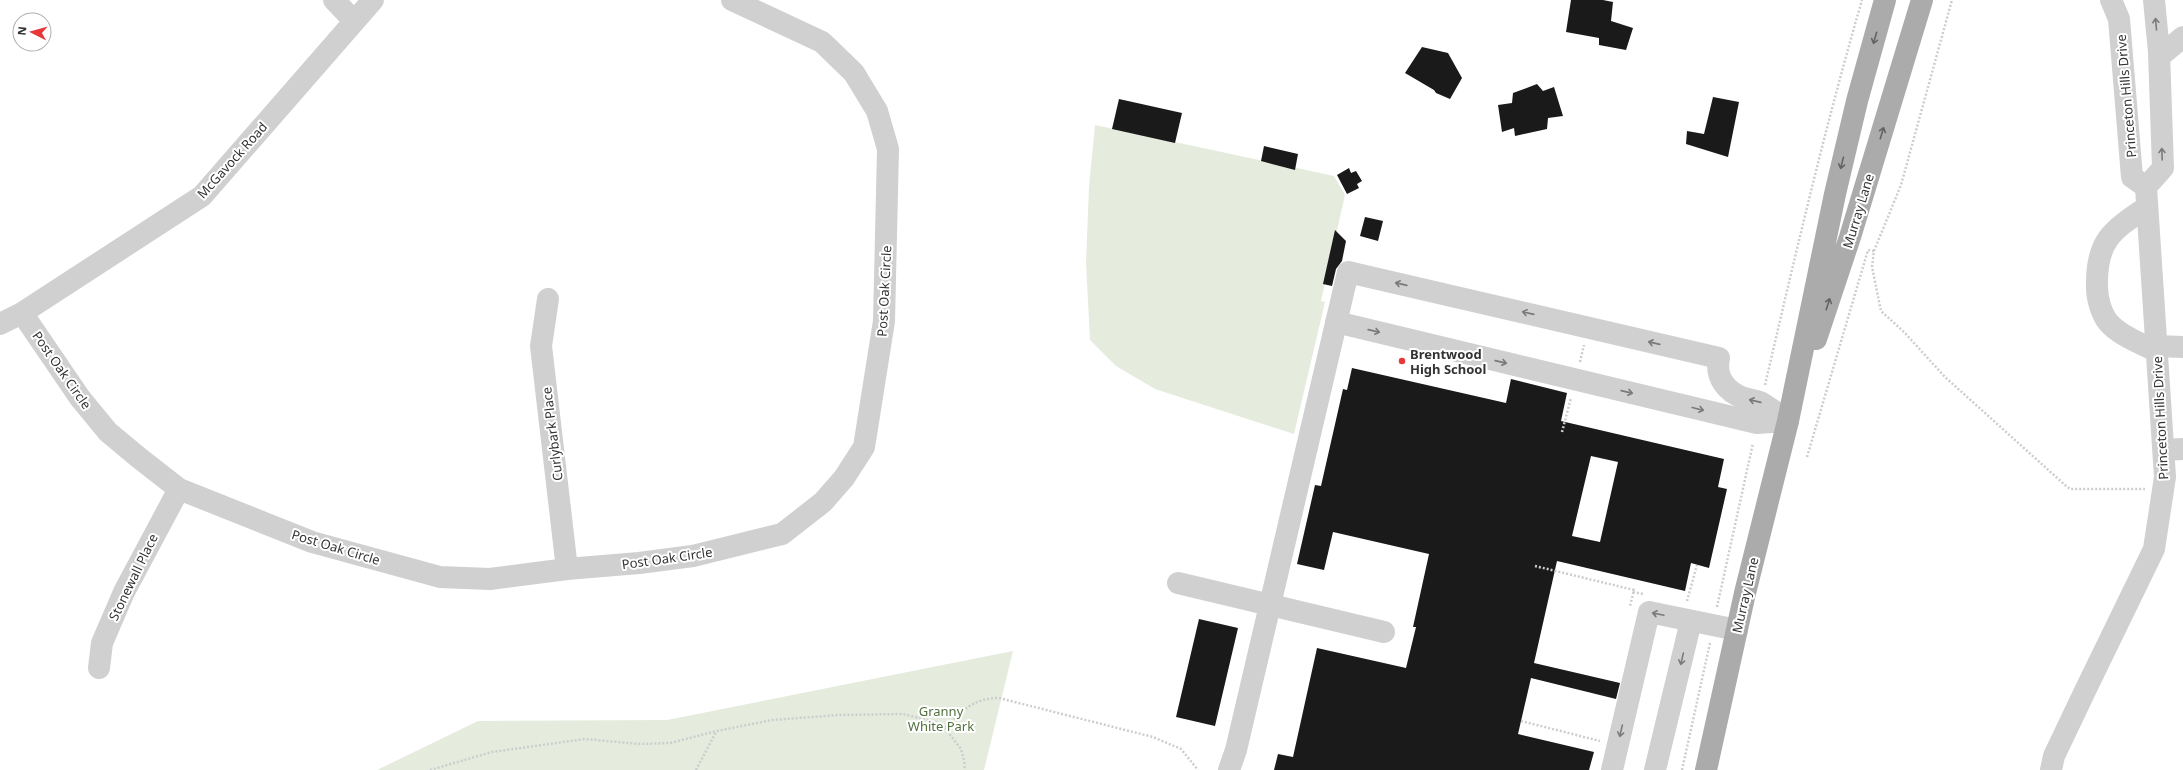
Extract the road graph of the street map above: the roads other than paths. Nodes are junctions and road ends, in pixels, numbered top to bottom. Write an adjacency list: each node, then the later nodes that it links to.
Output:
1 (334, 0): 8 (street)
2 (373, 0): 8 (street, McGavock Road)
3 (732, 0): 21 (street, Post Oak Circle)
4 (1885, 0): 18 (main road, Murray Lane, one-way to 18)
5 (1922, 0): 18 (main road, Murray Lane, one-way to 5)
6 (2111, 0): 11 (street, Princeton Hills Drive)
7 (2154, 0): 10 (street, one-way to 7)
8 (354, 21): 13 (street, McGavock Road)
9 (2183, 37): 10 (street)
10 (2159, 57): 11 (street, one-way to 10)
11 (2146, 197): 17 (street, Princeton Hills Drive); 17 (street)
12 (548, 299): 21 (street, Curlybark Place)
13 (22, 313): 15 (street, McGavock Road); 20 (street, Post Oak Circle)
14 (1336, 322): 18 (street, one-way to 18); 18 (street, one-way to 14); 23 (street)
15 (0, 324)
16 (2183, 347): 17 (street)
17 (2157, 349): 19 (street, Princeton Hills Drive)
18 (1788, 421): 25 (main road, Murray Lane)
19 (2173, 449): 32 (street, Princeton Hills Drive)
20 (179, 489): 21 (street, Post Oak Circle); 27 (street, Stonewall Place)
21 (567, 569)
22 (1178, 583): 23 (street)
23 (1270, 606): 26 (street); 28 (street)
24 (1688, 613): 25 (street); 29 (street, one-way to 29); 30 (street, one-way to 30)
25 (1737, 630): 31 (main road, Murray Lane)
26 (1384, 632)
27 (99, 668)
28 (1230, 770)
29 (1612, 770)
30 (1655, 770)
31 (1706, 770)
32 (2051, 770)

